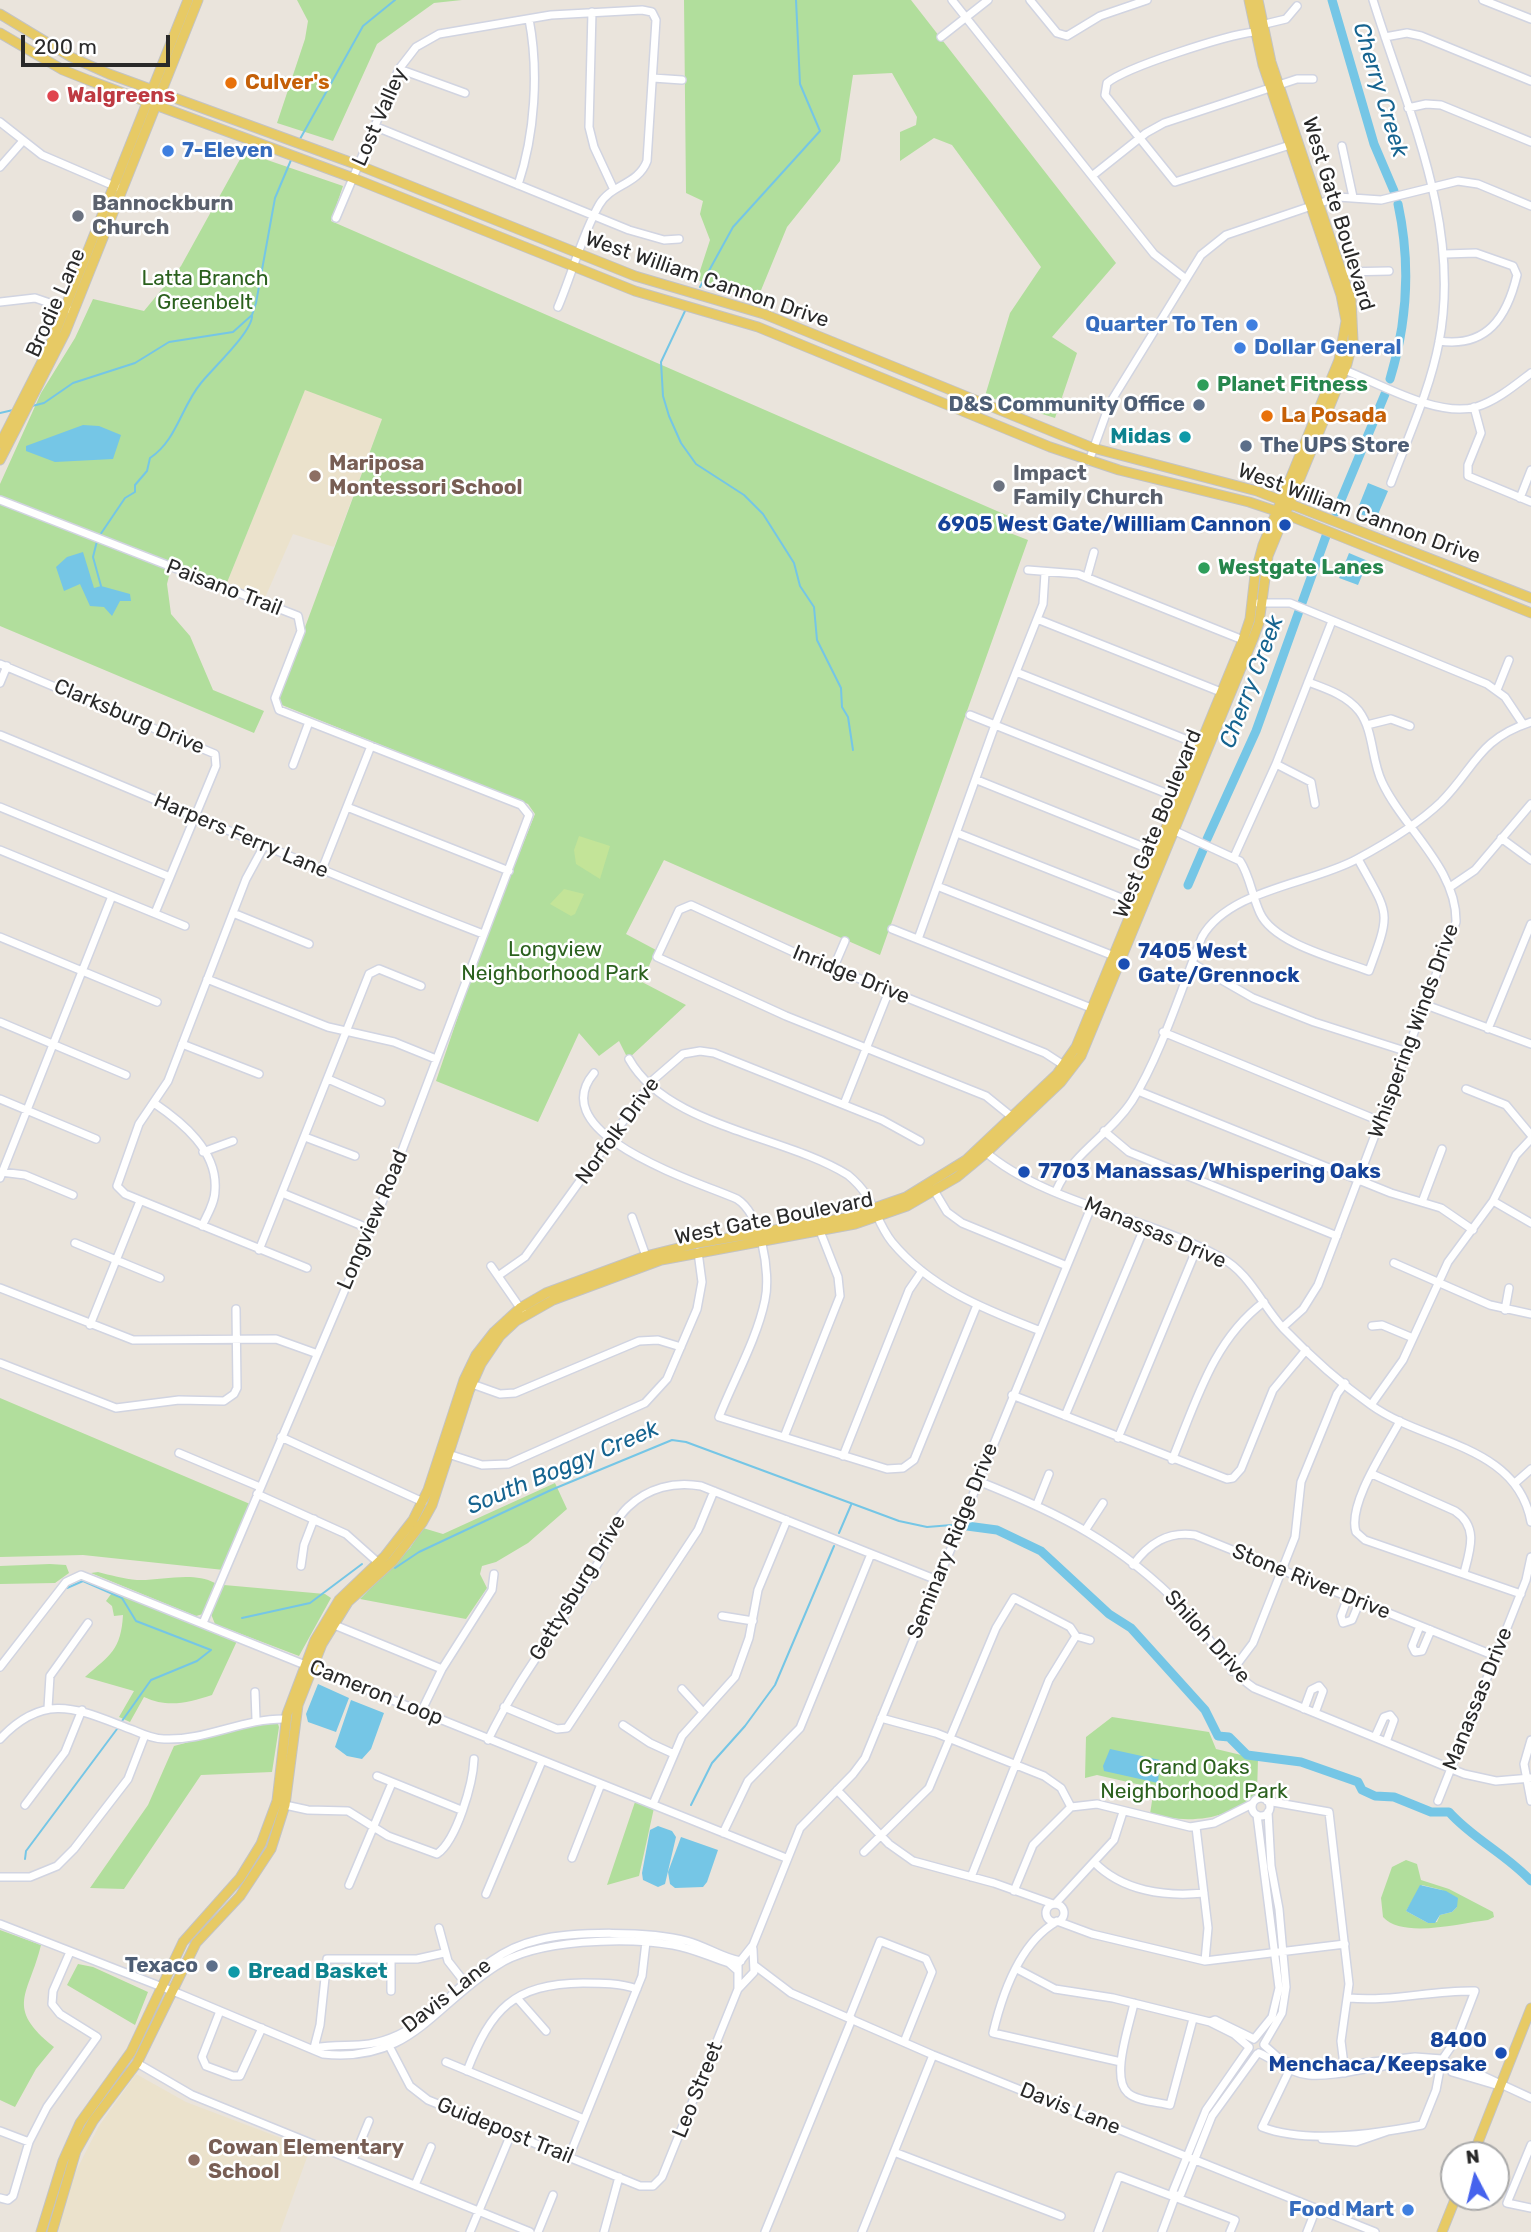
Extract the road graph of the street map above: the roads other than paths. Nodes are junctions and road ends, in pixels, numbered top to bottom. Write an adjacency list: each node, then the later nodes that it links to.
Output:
1 (188, 0): 30 (main road, Brodie Lane)
2 (198, 0): 24 (main road, Brodie Lane)
3 (952, 0): 14 (street)
4 (988, 0): 14 (street)
5 (1030, 0): 6 (street)
6 (1147, 0)
7 (1249, 0): 17 (main road, West Gate Boulevard)
8 (1258, 0): 17 (main road, West Gate Boulevard)
9 (1373, 0): 21 (street)
10 (1483, 0): 16 (street)
11 (1297, 6): 17 (street)
12 (592, 12): 15 (street, Lost Valley); 25 (street, Lost Valley); 51 (street)
13 (0, 14): 19 (main road, West William Cannon Drive)
14 (966, 17): 20 (street); 46 (street)
15 (529, 19): 23 (street, Lost Valley); 48 (street)
16 (1531, 19)
17 (1257, 28): 29 (main road, West Gate Boulevard); 39 (street)
18 (0, 33): 22 (main road, West William Cannon Drive)
19 (27, 33): 22 (main road); 30 (main road, West William Cannon Drive)
20 (941, 37)
21 (1385, 37): 28 (street); 34 (street)
22 (19, 45): 33 (main road, West William Cannon Drive)
23 (399, 69): 31 (street); 37 (street, Lost Valley)
24 (168, 78): 30 (main road, Brodie Lane); 32 (main road)
25 (653, 78): 27 (street); 51 (street)
26 (1313, 79): 29 (street)
27 (682, 80)
28 (1531, 81)
29 (1274, 86): 39 (street); 42 (main road, West Gate Boulevard); 53 (main road, West Gate Boulevard)
30 (157, 92): 32 (main road, West William Cannon Drive); 33 (main road, Brodie Lane)
31 (465, 93)
32 (178, 99): 36 (main road, West William Cannon Drive)
33 (153, 104): 38 (main road, West William Cannon Drive); 50 (main road, Brodie Lane)
34 (1408, 108): 41 (street); 49 (street)
35 (0, 122): 40 (street)
36 (244, 123): 38 (main road); 44 (main road, West William Cannon Drive)
37 (374, 126): 44 (street, Lost Valley); 48 (street)
38 (240, 136): 47 (main road, West William Cannon Drive)
39 (1139, 138): 42 (street); 46 (street)
40 (22, 142): 45 (street); 50 (street)
41 (1531, 142)
42 (1290, 145): 53 (main road, West Gate Boulevard)
43 (1342, 146): 52 (street)
44 (358, 165): 47 (street, Lost Valley); 59 (main road, West William Cannon Drive)
45 (0, 167)
46 (1092, 176): 63 (street)
47 (353, 178): 56 (street, Lost Valley); 60 (main road, West William Cannon Drive)
48 (518, 185): 55 (street)
49 (1432, 186): 52 (street); 54 (street); 58 (street)
50 (118, 188): 66 (main road, Brodie Lane)
51 (614, 190): 55 (street)
52 (1353, 197): 53 (street)
53 (1314, 204): 62 (main road, West Gate Boulevard); 63 (street); 70 (main road, West Gate Boulevard)
54 (1531, 206)
55 (594, 216): 57 (street); 59 (street)
56 (336, 219)
57 (679, 239)
58 (1445, 254): 69 (street); 69 (street)
59 (580, 255): 60 (street); 67 (main road, West William Cannon Drive)
60 (574, 269): 65 (street); 68 (main road, West William Cannon Drive)
61 (1389, 271): 62 (street)
62 (1342, 272): 70 (main road, West Gate Boulevard)
63 (1185, 279): 76 (street)
64 (0, 302): 66 (street)
65 (558, 307)
66 (70, 310): 74 (main road, Brodie Lane)
67 (796, 327): 68 (main road); 76 (main road, West William Cannon Drive)
68 (791, 340): 78 (main road, West William Cannon Drive)
69 (1439, 341): 72 (street)
70 (1340, 368): 72 (street); 85 (main road, West Gate Boulevard)
71 (1531, 373): 73 (street)
72 (1422, 401): 73 (street); 81 (street)
73 (1474, 407): 83 (street)
74 (15, 422): 75 (main road, Brodie Lane); 77 (main road, Brodie Lane)
75 (0, 444)
76 (1093, 447): 78 (street); 80 (main road, West William Cannon Drive)
77 (0, 460)
78 (1089, 461): 82 (main road, West William Cannon Drive)
79 (1531, 470): 83 (street)
80 (1199, 476): 82 (main road); 85 (main road, West William Cannon Drive)
81 (1391, 483)
82 (1197, 490): 87 (main road, West William Cannon Drive)
83 (1520, 498): 86 (street)
84 (0, 500): 108 (street, Paisano Trail)
85 (1286, 501): 87 (main road, West Gate Boulevard); 92 (main road, West William Cannon Drive)
86 (1531, 502)
87 (1281, 513): 94 (main road, West William Cannon Drive); 95 (main road, West Gate Boulevard)
88 (1094, 552): 91 (street)
89 (1028, 570): 90 (street)
90 (1045, 573): 91 (street); 97 (street)
91 (1087, 577): 99 (street)
92 (1503, 586): 93 (main road, West William Cannon Drive); 94 (main road)
93 (1531, 598)
94 (1497, 599): 96 (main road, West William Cannon Drive)
95 (1257, 602): 98 (street); 99 (main road, West Gate Boulevard); 106 (main road, West Gate Boulevard)
96 (1531, 613)
97 (1037, 619): 102 (street); 106 (street)
98 (1332, 621): 103 (street); 105 (street)
99 (1243, 640): 106 (main road, West Gate Boulevard)
100 (1509, 660): 105 (street)
101 (3, 665): 104 (street); 125 (street, Clarksburg Drive)
102 (1016, 672): 110 (street); 114 (street)
103 (1308, 682): 111 (street, Whispering Winds Drive); 116 (street)
104 (0, 683)
105 (1497, 690): 109 (street)
106 (1226, 694): 114 (main road, West Gate Boulevard); 119 (main road, West Gate Boulevard)
107 (970, 715): 110 (street)
108 (309, 722): 115 (street, Paisano Trail); 117 (street)
109 (1527, 723): 126 (street)
110 (995, 725): 118 (street); 119 (street)
111 (1367, 725): 112 (street); 126 (street, Whispering Winds Drive)
112 (1410, 726)
113 (0, 735): 125 (street, Harpers Ferry Lane)
114 (1200, 744): 119 (main road, West Gate Boulevard)
115 (371, 746): 123 (street); 124 (street, Paisano Trail)
116 (1276, 764): 120 (street); 133 (street)
117 (293, 765)
118 (977, 780): 128 (street); 132 (street)
119 (1183, 800): 127 (main road, West Gate Boulevard); 132 (main road, West Gate Boulevard)
120 (1315, 804)
121 (1531, 804): 129 (street)
122 (0, 807): 138 (street)
123 (347, 807): 136 (street); 137 (street)
124 (528, 813): 136 (street, Longview Road)
125 (195, 815): 130 (street, Harpers Ferry Lane); 138 (street, Clarksburg Drive)
126 (1410, 825): 134 (street); 140 (street, Whispering Winds Drive)
127 (1175, 831): 133 (street); 143 (main road, West Gate Boulevard)
128 (957, 833): 139 (street); 143 (street)
129 (1501, 838): 135 (street); 140 (street)
130 (264, 846): 137 (street, Harpers Ferry Lane); 145 (street)
131 (0, 850): 141 (street)
132 (1156, 852): 143 (main road, West Gate Boulevard)
133 (1234, 857): 142 (street)
134 (1358, 859): 142 (street); 142 (street)
135 (1531, 860)
136 (509, 871): 149 (street, Longview Road)
137 (321, 872): 149 (street, Harpers Ferry Lane)
138 (170, 877): 144 (street, Clarksburg Drive)
139 (936, 886): 151 (street); 154 (street)
140 (1451, 887): 162 (street, Whispering Winds Drive)
141 (112, 897): 144 (street); 157 (street)
142 (1254, 898): 155 (street)
143 (1139, 905): 154 (main road, West Gate Boulevard); 163 (main road, West Gate Boulevard)
144 (155, 913): 147 (street)
145 (233, 914): 153 (street); 158 (street)
146 (1531, 924): 165 (street)
147 (185, 926)
148 (892, 929): 151 (street)
149 (483, 934): 173 (street, Longview Road)
150 (0, 937): 157 (street)
151 (918, 939): 163 (street)
152 (845, 941): 156 (street)
153 (309, 944)
154 (1114, 956): 163 (main road, West Gate Boulevard)
155 (1192, 962): 167 (street); 172 (street)
156 (833, 969): 160 (street, Inridge Drive); 171 (street, Inridge Drive)
157 (83, 972): 161 (street); 170 (street)
158 (207, 979): 166 (street); 168 (street)
159 (421, 986): 166 (street)
160 (889, 991): 171 (street); 175 (street, Inridge Drive)
161 (158, 1002)
162 (1426, 1005): 165 (street); 172 (street, Whispering Winds Drive)
163 (1096, 1010): 175 (main road, West Gate Boulevard)
164 (0, 1023): 170 (street)
165 (1488, 1029): 169 (street)
166 (346, 1031): 173 (street); 179 (street)
167 (1163, 1032): 182 (street); 189 (street)
168 (182, 1044): 177 (street); 185 (street)
169 (1531, 1044)
170 (53, 1045): 178 (street); 187 (street)
171 (867, 1048): 186 (street); 188 (street)
172 (1408, 1052): 189 (street, Whispering Winds Drive)
173 (436, 1059): 216 (street, Longview Road)
174 (629, 1059): 180 (street)
175 (1067, 1068): 188 (main road, West Gate Boulevard); 198 (main road, West Gate Boulevard)
176 (594, 1073): 194 (street)
177 (259, 1074)
178 (126, 1075)
179 (328, 1079): 184 (street); 191 (street)
180 (648, 1085): 186 (street, Norfolk Drive); 194 (street, Norfolk Drive); 211 (street)
181 (1466, 1089): 192 (street)
182 (1138, 1091): 190 (street); 202 (street)
183 (0, 1099): 187 (street)
184 (381, 1101)
185 (154, 1103): 199 (street); 207 (street)
186 (844, 1104): 196 (street, Norfolk Drive)
187 (28, 1110): 193 (street); 201 (street)
188 (1012, 1117): 198 (main road, West Gate Boulevard)
189 (1382, 1122): 202 (street, Whispering Winds Drive)
190 (1104, 1131): 203 (street); 219 (street)
191 (305, 1137): 200 (street); 205 (street)
192 (1531, 1137): 208 (street)
193 (96, 1139)
194 (611, 1140): 220 (street); 232 (street, Norfolk Drive)
195 (233, 1141): 199 (street)
196 (920, 1141)
197 (1442, 1149): 209 (street)
198 (983, 1150): 203 (street, Manassas Drive); 204 (main road, West Gate Boulevard); 211 (main road, West Gate Boulevard)
199 (203, 1152): 214 (street)
200 (355, 1156)
201 (1, 1174): 206 (street)
202 (1358, 1179): 209 (street); 219 (street, Whispering Winds Drive)
203 (1056, 1191): 210 (street, Manassas Drive)
204 (935, 1192): 211 (main road, West Gate Boulevard); 229 (street)
205 (282, 1193): 216 (street); 223 (street)
206 (73, 1195)
207 (140, 1200): 214 (street); 225 (street)
208 (1493, 1201): 213 (street); 217 (street)
209 (1422, 1202): 217 (street)
210 (1092, 1205): 215 (street, Manassas Drive); 229 (street, Seminary Ridge Drive)
211 (878, 1213): 218 (main road, West Gate Boulevard); 220 (main road, West Gate Boulevard); 231 (street)
212 (632, 1217): 226 (street)
213 (1531, 1223)
214 (202, 1226): 223 (street)
215 (1145, 1226): 222 (street, Manassas Drive); 257 (street)
216 (370, 1229): 251 (street, Longview Road)
217 (1473, 1230): 234 (street)
218 (820, 1231): 220 (main road, West Gate Boulevard); 260 (street)
219 (1337, 1236): 245 (street, Whispering Winds Drive)
220 (760, 1239): 224 (main road, West Gate Boulevard); 226 (main road, West Gate Boulevard); 260 (street)
221 (75, 1243): 225 (street)
222 (1197, 1248): 237 (street, Manassas Drive); 261 (street)
223 (259, 1250): 230 (street)
224 (698, 1252): 226 (main road, West Gate Boulevard); 249 (street)
225 (116, 1260): 233 (street); 243 (street)
226 (647, 1260): 241 (main road, West Gate Boulevard)
227 (1394, 1264): 234 (street)
228 (491, 1266): 232 (street)
229 (1067, 1266): 246 (street, Seminary Ridge Drive)
230 (307, 1268)
231 (922, 1271): 238 (street); 264 (street)
232 (498, 1276): 241 (street)
233 (160, 1278)
234 (1438, 1283): 240 (street); 247 (street)
235 (0, 1288): 243 (street)
236 (1509, 1288): 240 (street)
237 (1264, 1302): 245 (street, Manassas Drive); 265 (street)
238 (977, 1305): 246 (street); 264 (street)
239 (236, 1309): 248 (street)
240 (1505, 1310): 242 (street)
241 (522, 1311): 254 (main road, West Gate Boulevard); 263 (main road, West Gate Boulevard)
242 (1531, 1314)
243 (90, 1325): 248 (street)
244 (1372, 1326): 247 (street)
245 (1283, 1327): 250 (street, Manassas Drive)
246 (1038, 1330): 255 (street, Seminary Ridge Drive)
247 (1413, 1338): 256 (street)
248 (237, 1340): 251 (street); 252 (street)
249 (681, 1347): 254 (street); 263 (street)
250 (1306, 1350): 253 (street, Manassas Drive); 265 (street)
251 (315, 1353): 259 (street, Longview Road)
252 (0, 1363)
253 (1345, 1383): 256 (street, Manassas Drive); 285 (street)
254 (472, 1384): 263 (main road, West Gate Boulevard)
255 (1012, 1395): 257 (street); 269 (street, Seminary Ridge Drive)
256 (1371, 1405): 258 (street, Manassas Drive)
257 (1065, 1416): 261 (street)
258 (1401, 1421): 268 (street); 270 (street, Manassas Drive)
259 (281, 1437): 271 (street, Longview Road); 273 (street)
260 (784, 1437): 264 (street)
261 (1118, 1438): 265 (street)
262 (179, 1453): 271 (street)
263 (444, 1453): 273 (main road, West Gate Boulevard); 282 (main road, West Gate Boulevard)
264 (843, 1456)
265 (1172, 1460)
266 (1531, 1469): 270 (street)
267 (1049, 1474): 275 (street)
268 (1372, 1474): 286 (street); 286 (street)
269 (978, 1481): 275 (street, Shiloh Drive); 288 (street, Seminary Ridge Drive)
270 (1515, 1483): 278 (street, Manassas Drive)
271 (259, 1490): 276 (street); 295 (street, Longview Road)
272 (714, 1491): 277 (street, Gettysburg Drive); 308 (street, Gettysburg Drive); 308 (street)
273 (423, 1502): 282 (main road, West Gate Boulevard)
274 (1103, 1503): 279 (street)
275 (1037, 1504): 279 (street, Shiloh Drive)
276 (314, 1519): 282 (street); 284 (street)
277 (787, 1520): 280 (street, Gettysburg Drive); 293 (street)
278 (1531, 1522)
279 (1086, 1529): 283 (street, Shiloh Drive)
280 (871, 1553): 288 (street, Gettysburg Drive); 352 (street)
281 (1531, 1557): 289 (street, Manassas Drive)
282 (382, 1565): 296 (main road, West Gate Boulevard); 302 (main road, West Gate Boulevard)
283 (1133, 1565): 285 (street, Stone River Drive); 305 (street, Shiloh Drive)
284 (301, 1566)
285 (1282, 1570): 290 (street, Stone River Drive); 305 (street)
286 (1464, 1573): 289 (street)
287 (494, 1574): 304 (street)
288 (937, 1580): 315 (street, Seminary Ridge Drive)
289 (1521, 1594): 301 (street, Manassas Drive)
290 (1348, 1597): 291 (street, Stone River Drive); 291 (street)
291 (1360, 1601): 297 (street, Stone River Drive)
292 (722, 1616): 293 (street)
293 (753, 1621): 313 (street)
294 (88, 1623): 309 (street)
295 (203, 1623): 302 (street, Cameron Loop); 303 (street, Cameron Loop)
296 (332, 1624): 302 (main road, West Gate Boulevard); 304 (street)
297 (1420, 1626): 298 (street, Stone River Drive); 298 (street)
298 (1431, 1630): 301 (street, Stone River Drive)
299 (1076, 1636): 300 (street); 321 (street); 329 (street)
300 (1090, 1640)
301 (1495, 1656): 330 (street, Manassas Drive)
302 (308, 1666): 312 (street, Cameron Loop); 317 (main road, West Gate Boulevard); 342 (main road, West Gate Boulevard)
303 (0, 1667)
304 (442, 1669): 312 (street)
305 (1232, 1671): 310 (street, Shiloh Drive)
306 (682, 1689): 313 (street)
307 (255, 1692): 316 (street)
308 (504, 1707): 323 (street, Gettysburg Drive)
309 (48, 1708): 311 (street); 322 (street)
310 (1304, 1709): 314 (street, Shiloh Drive); 314 (street)
311 (82, 1710): 319 (street); 341 (street)
312 (422, 1710): 323 (street, Cameron Loop)
313 (703, 1712): 326 (street)
314 (1315, 1713): 320 (street, Shiloh Drive)
315 (881, 1718): 321 (street); 335 (street, Seminary Ridge Drive)
316 (256, 1719): 317 (street); 319 (street)
317 (286, 1720): 342 (main road, West Gate Boulevard)
318 (623, 1726): 326 (street)
319 (145, 1735): 358 (street)
320 (1375, 1737): 325 (street, Shiloh Drive); 325 (street)
321 (950, 1738): 329 (street); 353 (street)
322 (0, 1739)
323 (488, 1740): 328 (street, Cameron Loop)
324 (1531, 1740): 332 (street)
325 (1386, 1742): 330 (street, Shiloh Drive)
326 (674, 1754): 339 (street)
327 (474, 1759): 345 (street)
328 (542, 1761): 334 (street, Cameron Loop); 364 (street)
329 (1015, 1765): 344 (street); 359 (street)
330 (1450, 1769): 332 (street, Shiloh Drive); 337 (street, Manassas Drive)
331 (377, 1776): 333 (street)
332 (1529, 1778): 338 (street)
333 (392, 1783): 345 (street); 350 (street)
334 (601, 1784): 339 (street, Cameron Loop); 355 (street)
335 (837, 1790): 353 (street); 356 (street, Seminary Ridge Drive)
336 (1267, 1801): 340 (street); 343 (street); 347 (street)
337 (1438, 1801)
338 (1531, 1801)
339 (653, 1804): 352 (street, Cameron Loop)
340 (1252, 1804): 348 (street); 349 (street)
341 (25, 1805)
342 (281, 1805): 350 (street); 389 (main road, West Gate Boulevard); 392 (main road, West Gate Boulevard)
343 (1288, 1806): 347 (street); 375 (street)
344 (1071, 1807): 346 (street); 362 (street)
345 (461, 1810): 350 (street)
346 (1124, 1812): 351 (street); 357 (street)
347 (1268, 1812): 349 (street); 379 (street)
348 (1235, 1814): 349 (street); 351 (street)
349 (1256, 1815): 379 (street)
350 (373, 1826): 360 (street)
351 (1196, 1827): 363 (street)
352 (723, 1833): 356 (street, Cameron Loop)
353 (881, 1836): 354 (street); 359 (street)
354 (864, 1852)
355 (572, 1858)
356 (786, 1858): 376 (street)
357 (1094, 1862): 361 (street); 363 (street)
358 (0, 1877)
359 (971, 1877): 362 (street)
360 (349, 1885)
361 (1070, 1890): 366 (street); 367 (street)
362 (1014, 1891): 365 (street)
363 (1204, 1893): 382 (street)
364 (486, 1894)
365 (1034, 1899): 366 (street); 368 (street)
366 (1054, 1904): 367 (street); 368 (street)
367 (1063, 1912): 369 (street); 372 (street)
368 (1046, 1914): 369 (street); 373 (street)
369 (1057, 1922): 372 (street); 373 (street)
370 (0, 1924): 378 (street, Davis Lane)
371 (439, 1928): 377 (street)
372 (1077, 1928): 382 (street)
373 (1040, 1935): 384 (street)
374 (646, 1939): 381 (street, Davis Lane); 385 (street, Davis Lane); 388 (street, Davis Lane); 390 (street)
375 (1345, 1944): 379 (street); 395 (street)
376 (753, 1945): 381 (street); 383 (street)
377 (444, 1953): 380 (street); 388 (street)
378 (73, 1954): 389 (street, Davis Lane); 433 (street)
379 (1279, 1954): 382 (street); 404 (street); 408 (street)
380 (391, 1959): 393 (street); 410 (street)
381 (742, 1961): 383 (street, Davis Lane); 385 (street, Leo Street)
382 (1205, 1961)
383 (754, 1965): 386 (street); 387 (street, Davis Lane)
384 (1017, 1969): 396 (street); 415 (street)
385 (738, 1971): 386 (street, Davis Lane); 391 (street, Leo Street)
386 (750, 1976): 387 (street, Davis Lane); 391 (street, Leo Street)
387 (769, 1978): 399 (street, Davis Lane)
388 (466, 1984): 407 (street, Davis Lane)
389 (160, 1986): 392 (street, Davis Lane); 427 (main road, West Gate Boulevard)
390 (637, 1989): 394 (street); 428 (street)
391 (738, 1989): 443 (street, Leo Street)
392 (172, 1990): 398 (street, Davis Lane); 417 (main road, West Gate Boulevard)
393 (391, 1991)
394 (517, 1998): 403 (street); 420 (street)
395 (1349, 1998): 405 (street); 418 (street)
396 (1134, 2003): 400 (street); 415 (street)
397 (1531, 2008): 423 (main road)
398 (220, 2011): 402 (street, Davis Lane); 402 (street)
399 (850, 2019): 406 (street, Davis Lane); 406 (street); 459 (street)
400 (1193, 2019): 401 (street); 415 (street)
401 (1210, 2022): 404 (street); 409 (street)
402 (262, 2028): 410 (street, Davis Lane)
403 (546, 2031)
404 (1254, 2038): 408 (street); 409 (street)
405 (1457, 2038): 413 (street); 416 (street)
406 (904, 2042): 412 (street, Davis Lane)
407 (387, 2044): 410 (street, Davis Lane); 431 (street, Guidepost Trail)
408 (1264, 2044): 411 (street); 418 (street)
409 (1249, 2047): 411 (street); 440 (street)
410 (314, 2048)
411 (1258, 2054): 421 (street); 440 (street)
412 (933, 2055): 437 (street); 440 (street, Davis Lane)
413 (1443, 2058): 416 (street); 418 (street); 419 (street)
414 (446, 2062): 420 (street)
415 (1121, 2062)
416 (1454, 2062): 422 (street); 423 (street)
417 (137, 2063): 426 (main road, West Gate Boulevard); 439 (street)
418 (1344, 2069): 419 (street); 421 (street)
419 (1440, 2069): 422 (street); 424 (street)
420 (467, 2071): 428 (street)
421 (1289, 2071): 424 (street)
422 (1451, 2072): 423 (street); 424 (street)
423 (1500, 2086): 425 (street); 432 (main road)
424 (1436, 2090)
425 (1531, 2098)
426 (111, 2099): 427 (main road); 444 (main road, West Gate Boulevard)
427 (97, 2100): 435 (main road, West Gate Boulevard)
428 (584, 2119): 438 (street)
429 (369, 2121): 439 (street)
430 (0, 2131): 433 (street)
431 (510, 2134): 438 (street, Guidepost Trail); 450 (street)
432 (1478, 2141)
433 (29, 2143): 447 (street)
434 (1531, 2145): 448 (street)
435 (68, 2147): 444 (main road); 453 (main road, West Gate Boulevard)
436 (431, 2147): 442 (street)
437 (894, 2152): 452 (street); 460 (street)
438 (569, 2157): 441 (street, Guidepost Trail)
439 (353, 2160): 442 (street)
440 (1189, 2160): 446 (street); 449 (street, Davis Lane)
441 (619, 2177): 443 (street, Guidepost Trail); 458 (street)
442 (415, 2185): 450 (street)
443 (653, 2186)
444 (64, 2190): 454 (main road, West Gate Boulevard)
445 (553, 2195): 457 (street)
446 (1175, 2197): 461 (street); 462 (street); 463 (street)
447 (0, 2198)
448 (1531, 2208)
449 (1316, 2209): 464 (street); 465 (street, Davis Lane)
450 (479, 2211): 455 (street); 456 (street)
451 (1450, 2211): 466 (main road)
452 (1061, 2216)
453 (41, 2232)
454 (52, 2232)
455 (470, 2232)
456 (530, 2232)
457 (538, 2232)
458 (604, 2232)
459 (765, 2232)
460 (864, 2232)
461 (1098, 2232)
462 (1162, 2232)
463 (1230, 2232)
464 (1307, 2232)
465 (1374, 2232)
466 (1442, 2232)

